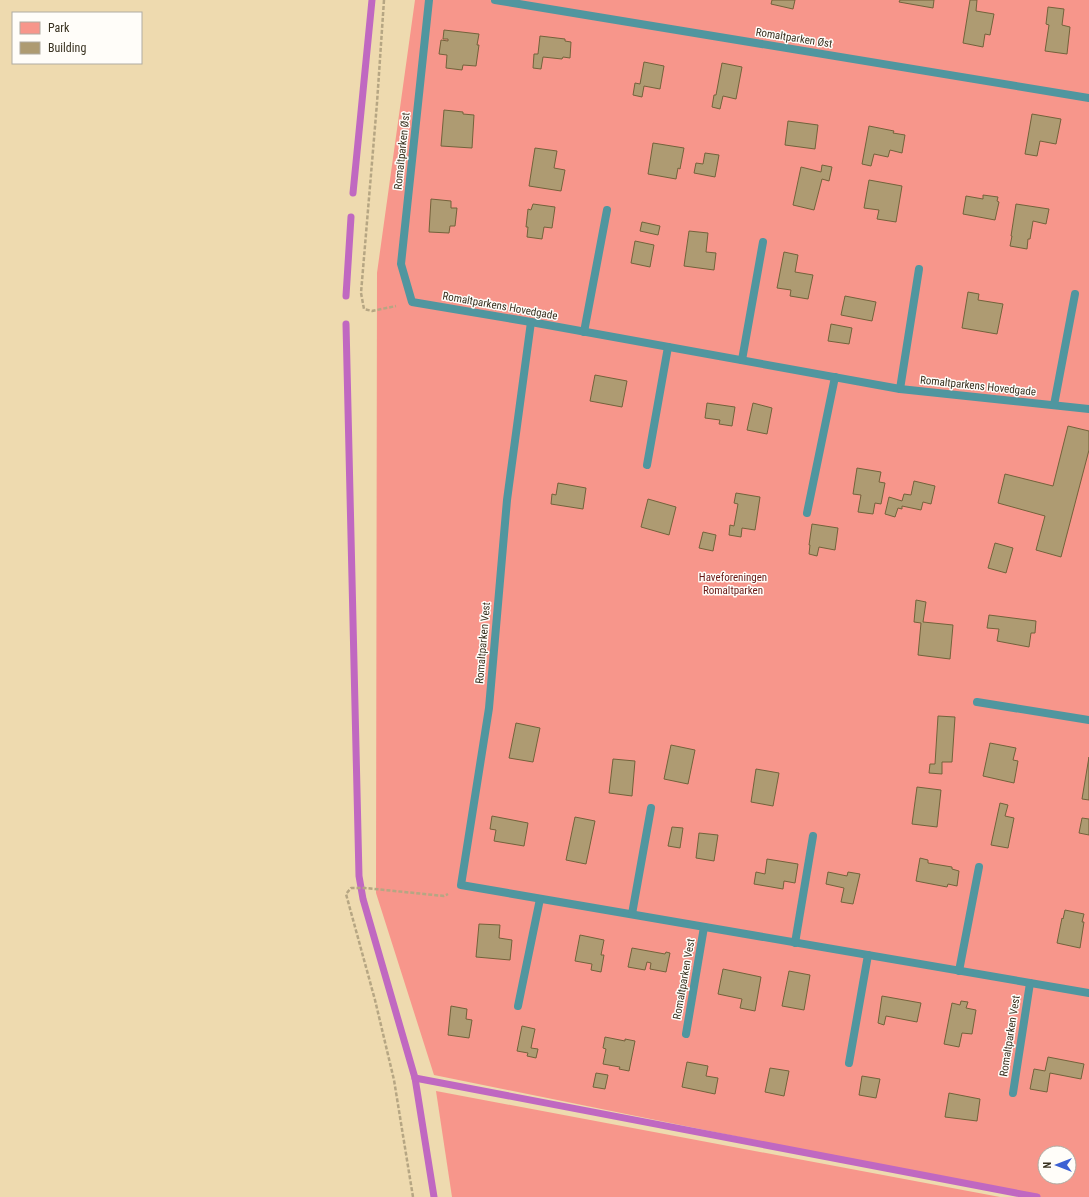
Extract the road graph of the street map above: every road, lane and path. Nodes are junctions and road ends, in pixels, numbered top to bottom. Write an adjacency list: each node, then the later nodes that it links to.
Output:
1 (384, 0): 9 (path)
2 (430, 0): 9 (lane, Romaltparken Øst)
3 (495, 0): 4 (lane, Romaltparken Øst)
4 (1089, 98)
5 (607, 210): 11 (lane)
6 (763, 242): 13 (lane)
7 (918, 269): 15 (lane)
8 (1075, 294): 16 (lane)
9 (412, 302): 10 (lane, Romaltparkens Hovedgade)
10 (530, 322): 11 (lane, Romaltparkens Hovedgade); 25 (lane, Romaltparken Vest)
11 (584, 332): 12 (lane, Romaltparkens Hovedgade)
12 (668, 347): 13 (lane, Romaltparkens Hovedgade); 18 (lane)
13 (742, 360): 14 (lane, Romaltparkens Hovedgade)
14 (835, 377): 15 (lane, Romaltparkens Hovedgade); 19 (lane)
15 (900, 389): 16 (lane, Romaltparkens Hovedgade)
16 (1054, 405): 17 (lane, Romaltparkens Hovedgade)
17 (1087, 406)
18 (647, 465)
19 (807, 513)
20 (977, 702): 21 (lane)
21 (1089, 720)
22 (652, 808): 27 (lane)
23 (813, 836): 29 (lane)
24 (979, 867): 31 (lane)
25 (461, 885): 26 (lane, Romaltparken Vest); 38 (path)
26 (540, 899): 27 (lane, Romaltparken Vest); 34 (lane)
27 (632, 914): 28 (lane, Romaltparken Vest)
28 (704, 927): 29 (lane, Romaltparken Vest); 35 (lane, Romaltparken Vest)
29 (795, 942): 30 (lane, Romaltparken Vest)
30 (868, 955): 31 (lane, Romaltparken Vest); 36 (lane)
31 (959, 971): 32 (lane, Romaltparken Vest)
32 (1030, 983): 33 (lane, Romaltparken Vest); 37 (lane, Romaltparken Vest)
33 (1089, 993)
34 (518, 1006)
35 (686, 1034)
36 (849, 1063)
37 (1013, 1093)
38 (413, 1197)

